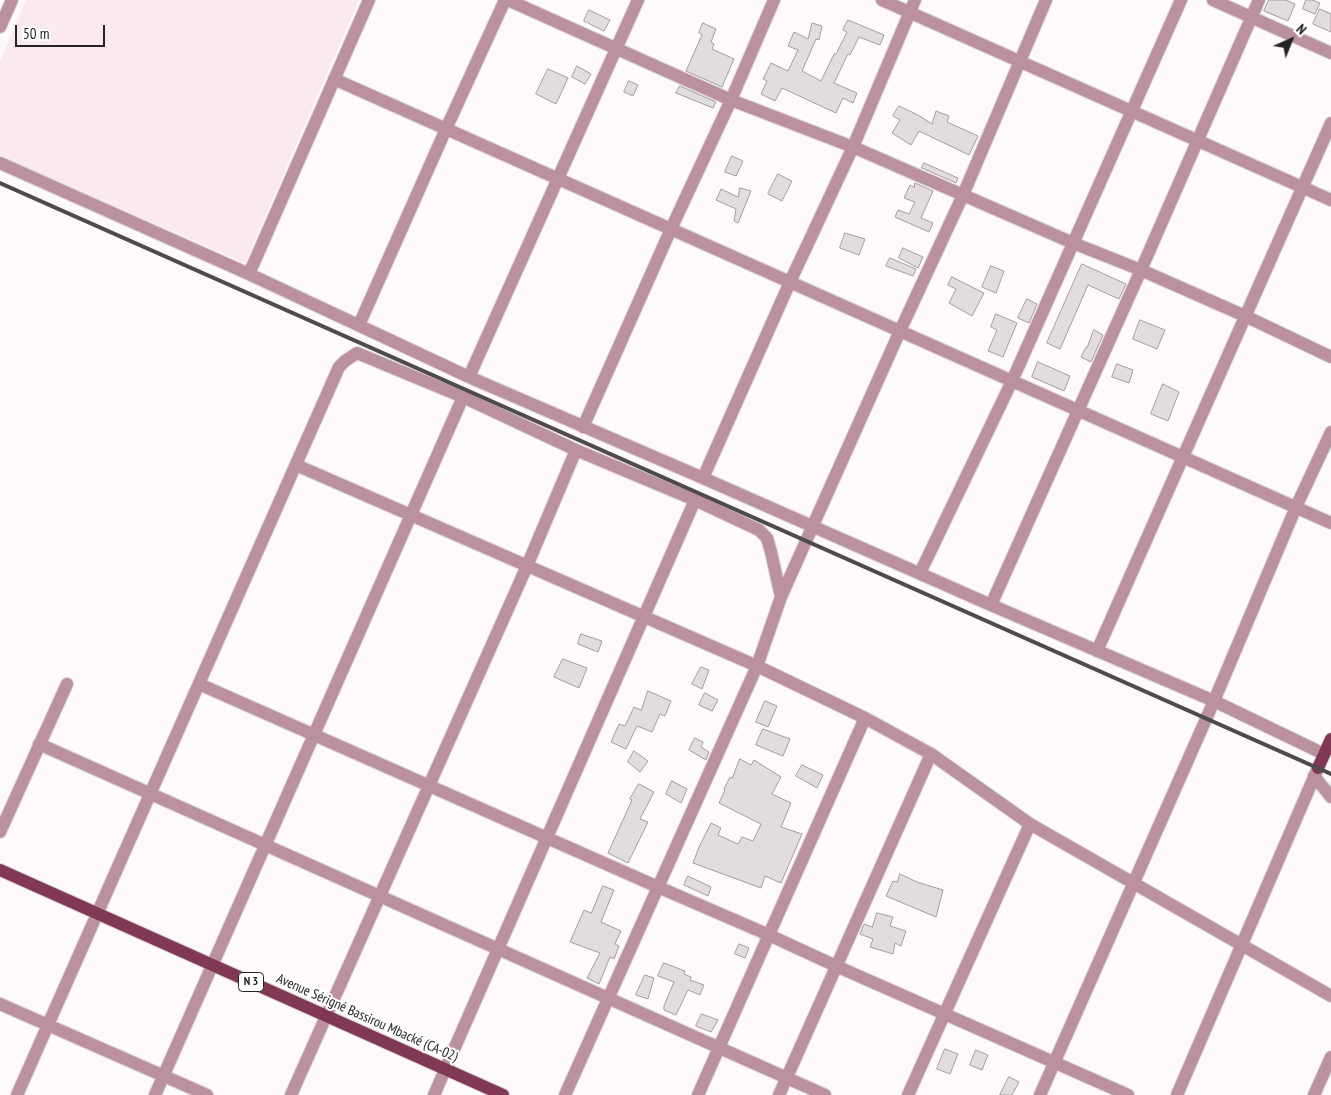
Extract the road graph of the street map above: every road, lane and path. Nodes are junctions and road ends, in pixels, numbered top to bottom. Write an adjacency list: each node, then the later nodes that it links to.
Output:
1 (12, 0): 14 (street)
2 (369, 0): 18 (street)
3 (507, 0): 15 (street); 22 (street)
4 (638, 0): 15 (street)
5 (774, 0): 19 (street)
6 (882, 0): 12 (street)
7 (915, 0): 12 (street)
8 (1046, 0): 17 (street)
9 (1180, 0): 20 (street)
10 (1213, 0): 13 (street)
11 (1259, 0): 13 (street)
12 (910, 12): 17 (street); 24 (street)
13 (1251, 17): 16 (street); 23 (street)
14 (0, 27)
15 (617, 49): 19 (street); 26 (street)
16 (1331, 53)
17 (1020, 61): 20 (street); 28 (street)
18 (334, 78): 22 (street); 33 (street)
19 (731, 100): 24 (street); 30 (street)
20 (1132, 111): 23 (street); 31 (street)
21 (1331, 123): 27 (street)
22 (446, 129): 26 (street); 36 (street)
23 (1198, 140): 27 (street); 32 (street)
24 (852, 147): 28 (street); 34 (street)
25 (0, 162): 33 (street)
26 (558, 178): 30 (street); 39 (street)
27 (1303, 187): 29 (street); 35 (street)
28 (963, 195): 31 (street); 37 (street)
29 (1331, 200)
30 (671, 229): 34 (street); 43 (street)
31 (1073, 243): 32 (street); 40 (street)
32 (1141, 270): 35 (street); 42 (street)
33 (249, 274): 36 (street)
34 (790, 282): 37 (street); 48 (street)
35 (1245, 316): 38 (street); 46 (street)
36 (359, 325): 39 (street)
37 (900, 331): 40 (street); 53 (street)
38 (1331, 357)
39 (469, 377): 43 (street)
40 (1012, 381): 42 (street); 55 (street)
41 (463, 398): 45 (street); 47 (street); 51 (street)
42 (1078, 410): 46 (street); 57 (street)
43 (583, 427): 48 (street)
44 (1331, 432): 50 (street)
45 (576, 450): 49 (street); 54 (street)
46 (1183, 457): 50 (street); 59 (street)
47 (296, 465): 51 (street); 62 (street)
48 (703, 478): 53 (street)
49 (695, 500): 56 (street); 58 (street)
50 (1296, 508): 52 (street); 63 (street)
51 (412, 515): 54 (street); 65 (street)
52 (1331, 523)
53 (813, 526): 55 (street); 56 (street)
54 (527, 566): 58 (street); 71 (street)
55 (920, 573): 57 (street)
56 (781, 597): 60 (street)
57 (991, 605): 59 (street)
58 (643, 616): 60 (street); 76 (street)
59 (1097, 651): 63 (street)
60 (757, 666): 64 (street); 80 (street)
61 (67, 684): 67 (street)
62 (199, 684): 65 (street); 72 (street)
63 (1214, 701): 69 (street); 79 (street)
64 (865, 718): 68 (street); 83 (street)
65 (315, 735): 71 (street); 77 (street)
66 (1331, 739): 69 (main road)
67 (40, 744): 72 (street); 75 (street)
68 (931, 754): 74 (street); 87 (street)
69 (1324, 754): 70 (main road)
70 (1316, 772): 73 (street); 84 (street)
71 (429, 786): 76 (street); 81 (street)
72 (150, 794): 77 (street); 82 (street)
73 (1331, 797)
74 (1030, 824): 79 (street); 91 (street)
75 (0, 832)
76 (546, 838): 80 (street); 85 (street)
77 (266, 845): 81 (street); 86 (street)
78 (0, 870): 82 (main road, Avenue Sérigné Bassirou Mbacké (CA-02) / N 3)
79 (1134, 883): 84 (street); 96 (street)
80 (658, 887): 83 (street); 89 (street)
81 (380, 896): 85 (street); 92 (street)
82 (97, 914): 86 (main road, Avenue Sérigné Bassirou Mbacké (CA-02) / N 3); 93 (street)
83 (769, 935): 87 (street); 94 (street)
84 (1242, 945): 88 (street); 113 (street)
85 (498, 949): 89 (street); 97 (street)
86 (213, 965): 92 (main road, Avenue Sérigné Bassirou Mbacké (CA-02) / N 3); 98 (street)
87 (836, 966): 91 (street); 99 (street)
88 (1331, 996)
89 (609, 998): 94 (street); 106 (street)
90 (0, 1004): 93 (street)
91 (945, 1014): 96 (street); 110 (street)
92 (326, 1016): 97 (main road, Avenue Sérigné Bassirou Mbacké (CA-02) / N 3); 103 (street)
93 (48, 1025): 98 (street); 100 (street)
94 (719, 1047): 99 (street); 107 (street)
95 (1331, 1057): 114 (street)
96 (1054, 1063): 111 (street); 112 (street)
97 (445, 1069): 104 (street); 105 (main road, Avenue Sérigné Bassirou Mbacké (CA-02) / N 3)
98 (164, 1076): 101 (street); 102 (street)
99 (786, 1078): 108 (street); 109 (street)
100 (17, 1095)
101 (155, 1095)
102 (207, 1095)
103 (291, 1095)
104 (434, 1095)
105 (503, 1095)
106 (566, 1095)
107 (698, 1095)
108 (779, 1095)
109 (825, 1095)
110 (908, 1095)
111 (1040, 1095)
112 (1128, 1095)
113 (1177, 1095)
114 (1314, 1095)

